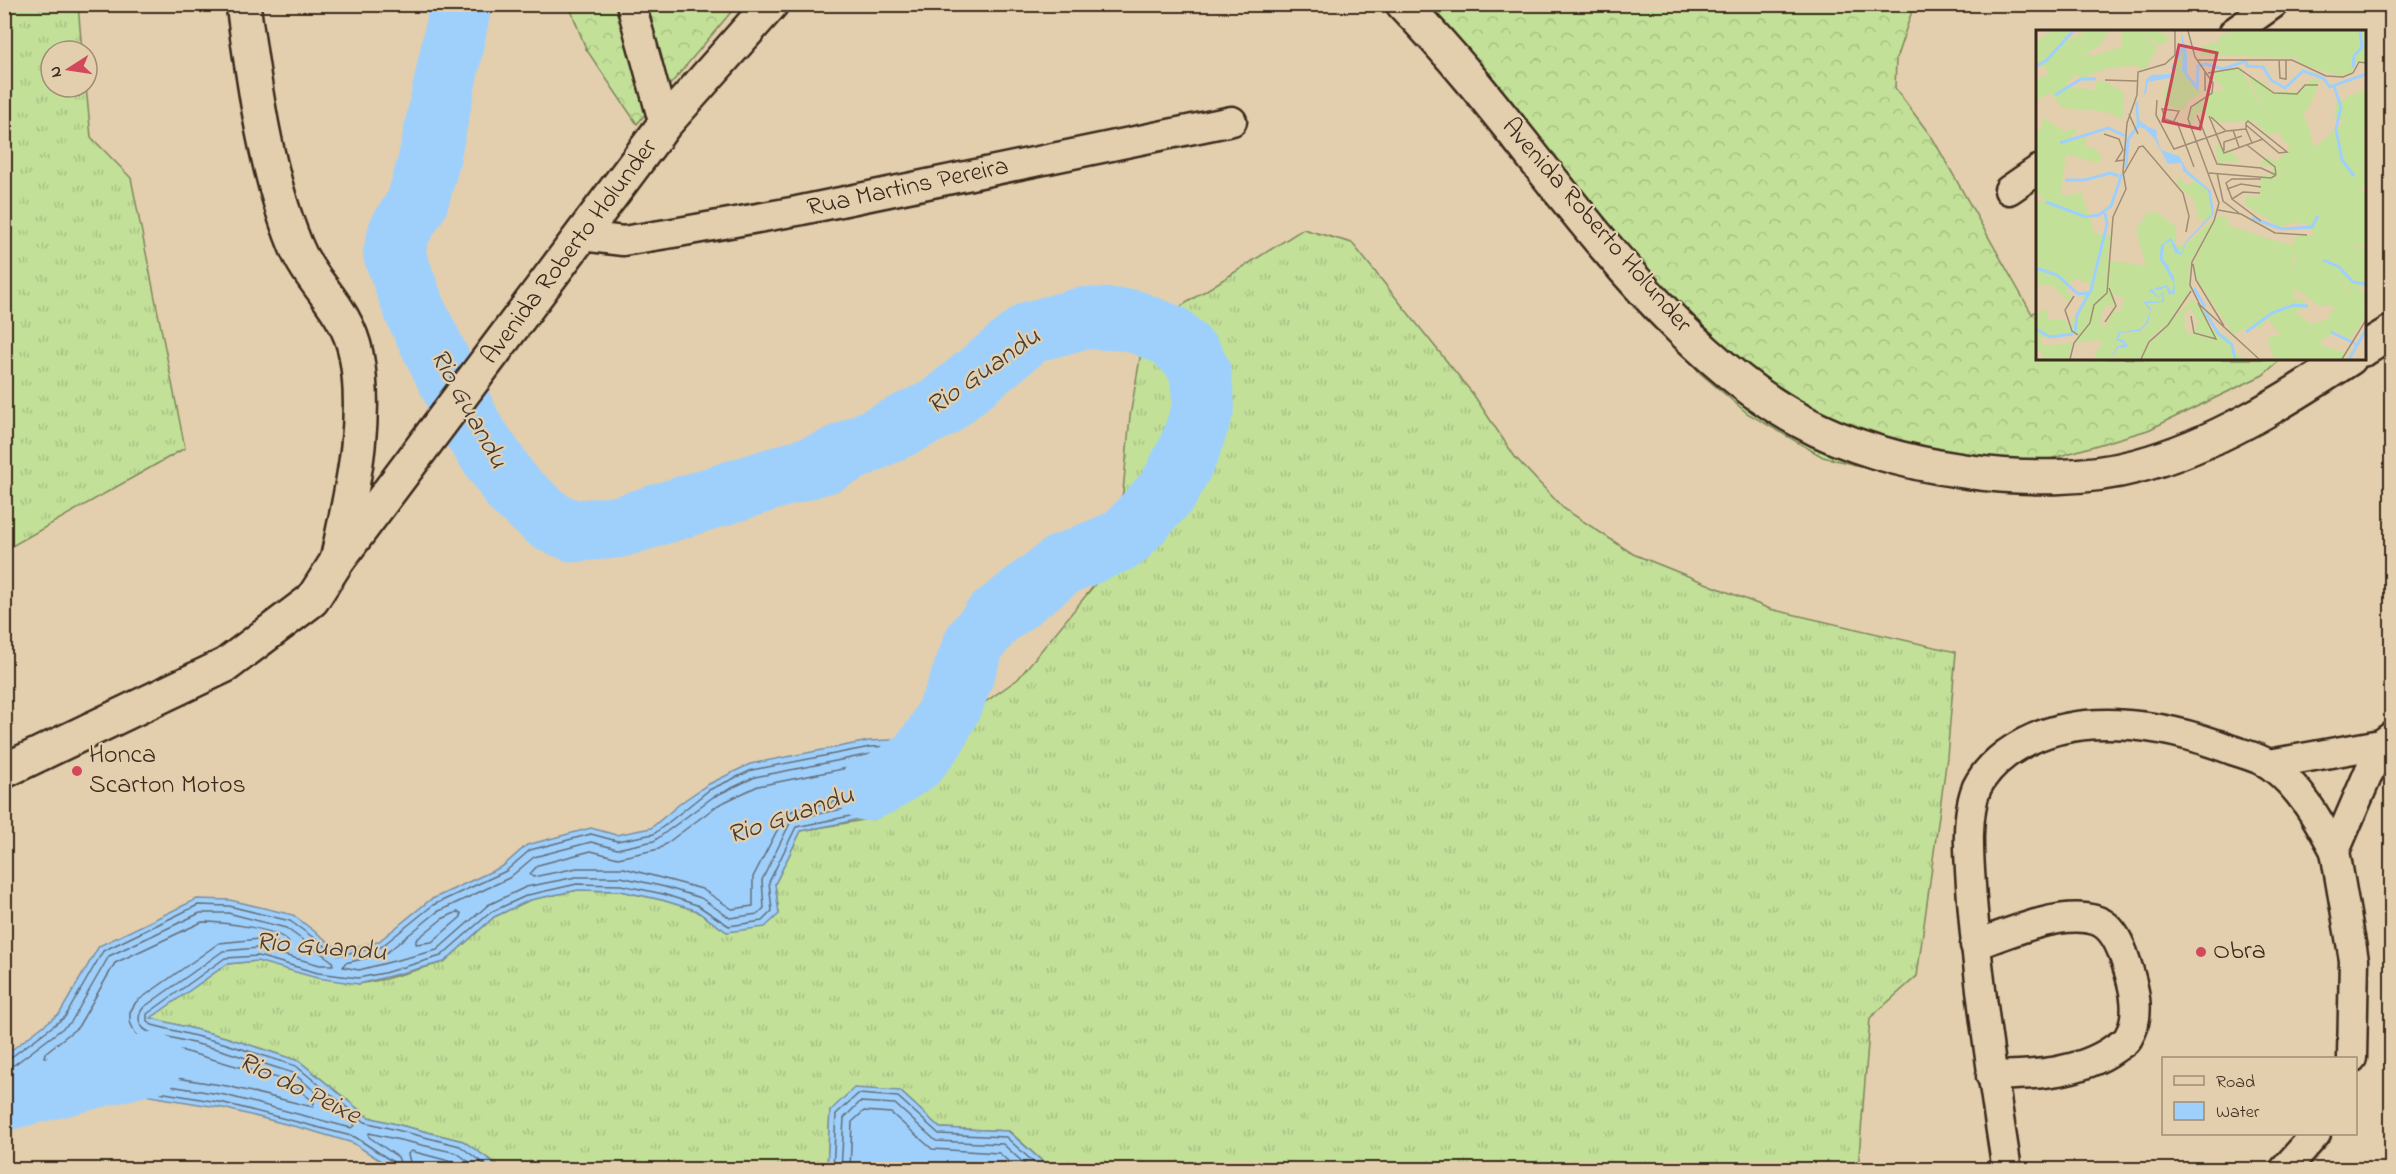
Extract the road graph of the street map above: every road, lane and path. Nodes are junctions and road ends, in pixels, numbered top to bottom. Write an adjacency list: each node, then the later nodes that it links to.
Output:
1 (243, 4): 15 (main road)
2 (631, 4): 8 (street)
3 (771, 4): 8 (main road, Avenida Roberto Holunder)
4 (1403, 4): 14 (main road, Avenida Roberto Holunder)
5 (2272, 4): 6 (street)
6 (2237, 30)
7 (1232, 121): 11 (street, Rua Martins Pereira)
8 (664, 125): 11 (main road, Avenida Roberto Holunder)
9 (2036, 171): 10 (street)
10 (2009, 190)
11 (582, 236): 15 (main road, Avenida Roberto Holunder)
12 (2391, 332): 13 (main road)
13 (2366, 348)
14 (2347, 360)
15 (336, 561): 18 (main road, Avenida Roberto Holunder)
16 (2386, 740): 17 (street); 19 (street)
17 (2269, 764): 19 (street); 20 (street)
18 (4, 771)
19 (2335, 851): 21 (street)
20 (1975, 945): 22 (street); 22 (street)
21 (2352, 1057)
22 (1991, 1076): 24 (street)
23 (2315, 1135): 25 (street)
24 (2007, 1170)
25 (2284, 1170)

